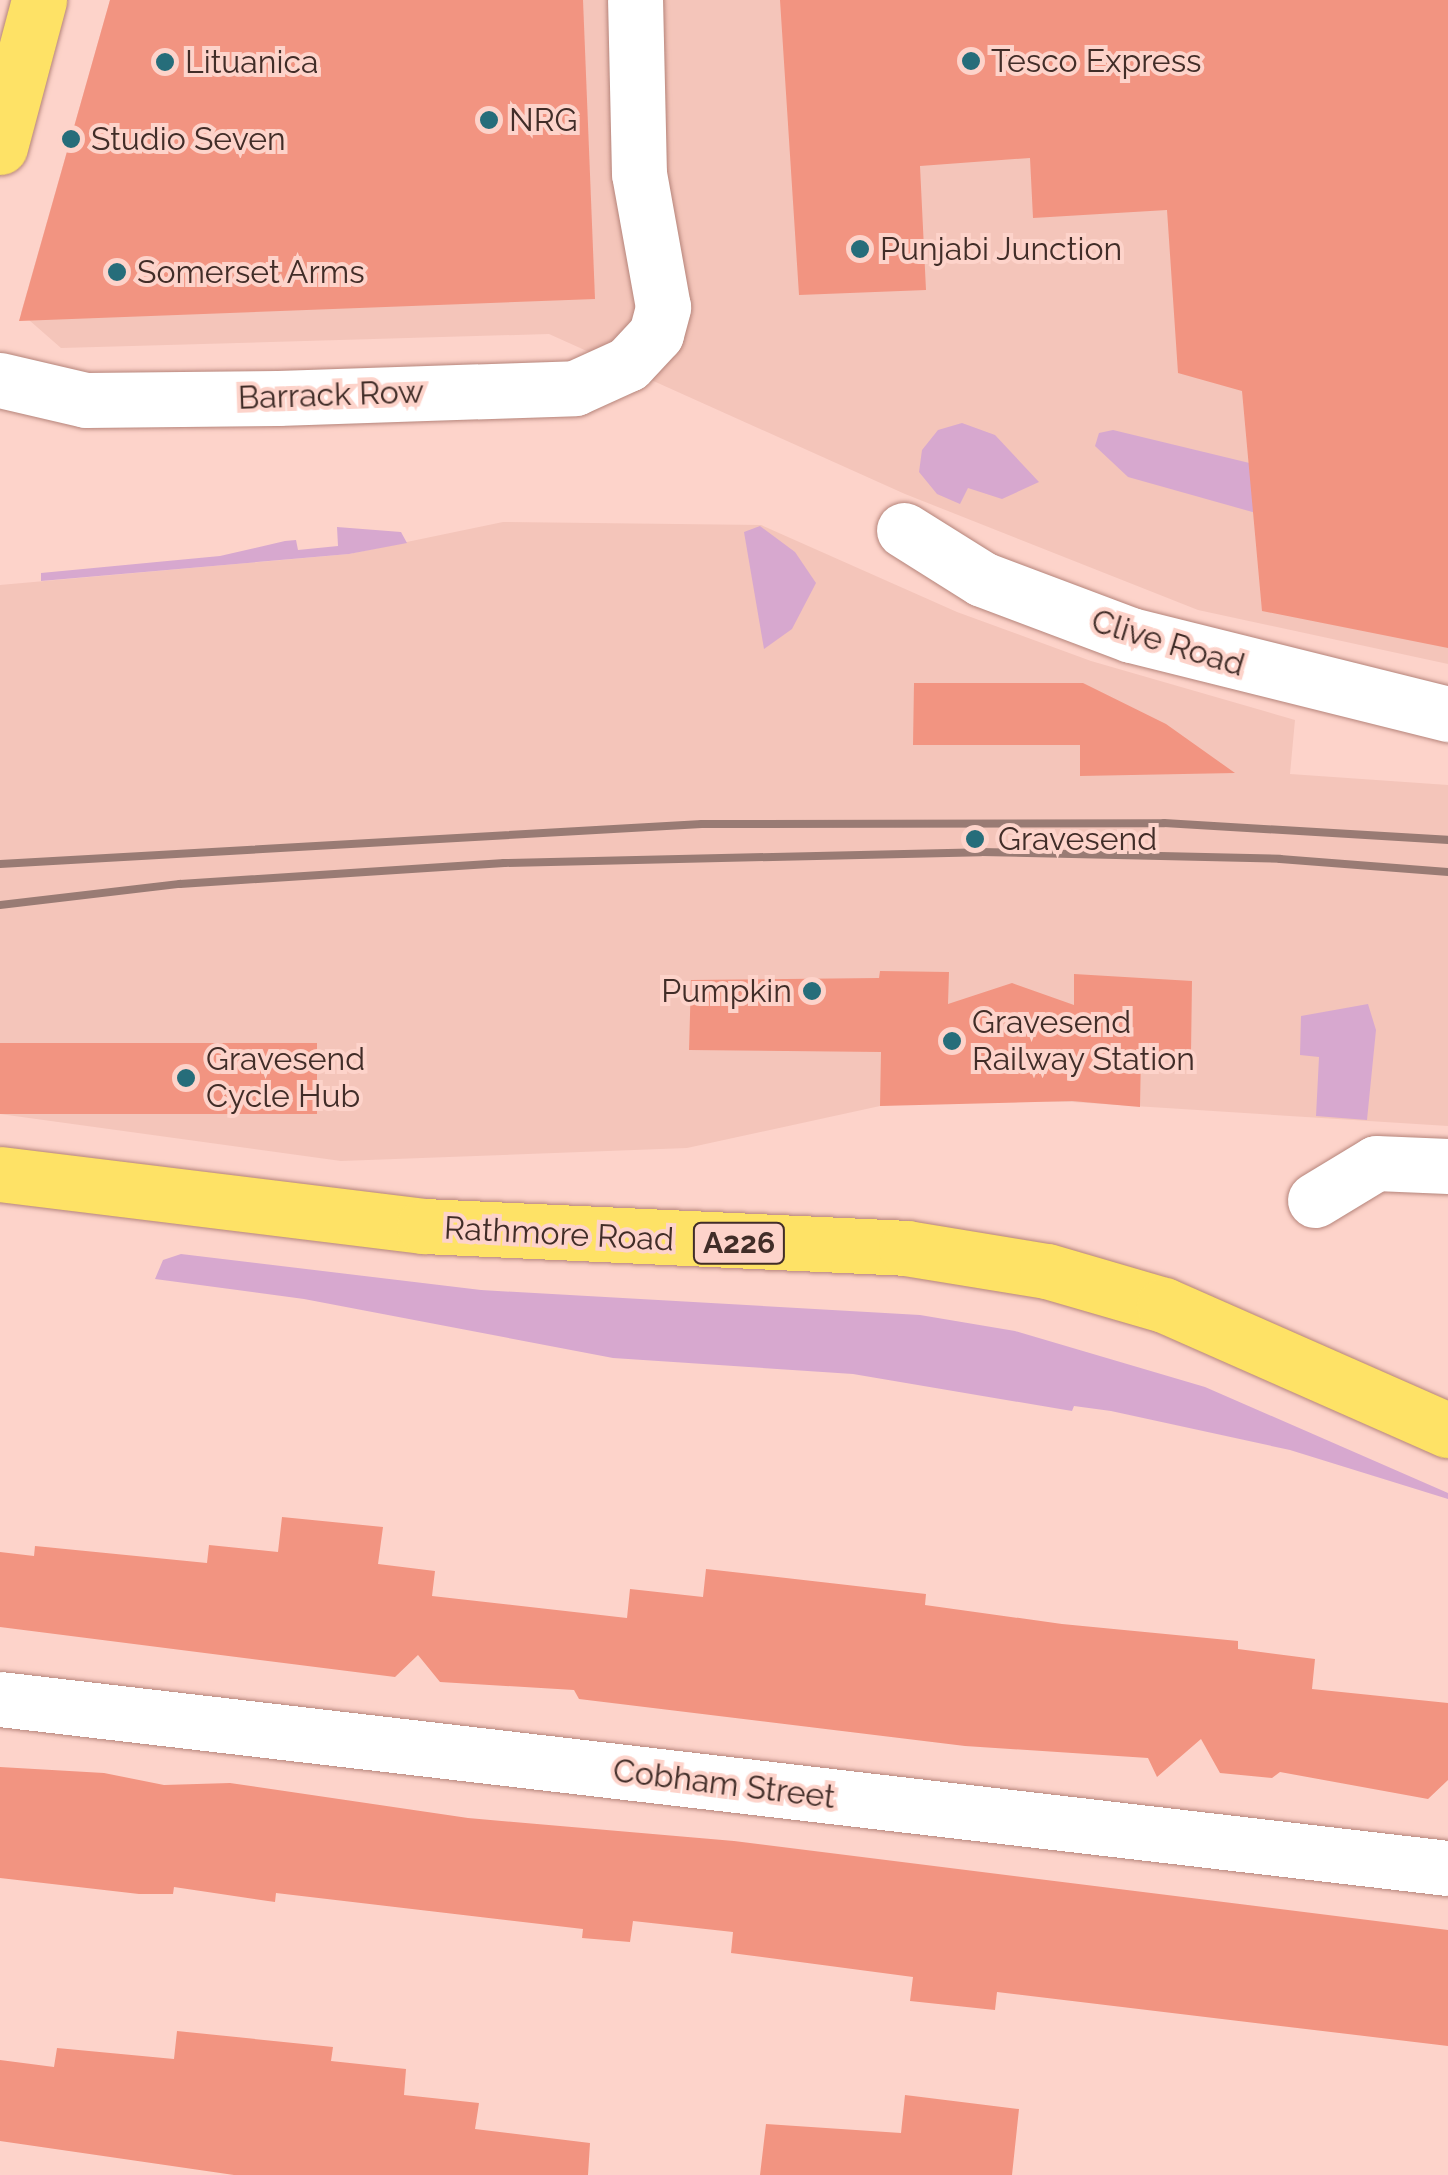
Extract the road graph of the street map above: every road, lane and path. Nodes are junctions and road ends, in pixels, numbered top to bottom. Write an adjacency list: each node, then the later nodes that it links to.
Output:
1 (39, 0): 3 (main road)
2 (635, 0): 5 (street, Barrack Row)
3 (0, 148)
4 (0, 380): 5 (street, Barrack Row)
5 (86, 400): 6 (street, Barrack Row)
6 (0, 425)
7 (904, 530): 8 (street, Clive Road)
8 (1448, 714)
9 (1448, 1166): 11 (street)
10 (0, 1174): 12 (main road, Rathmore Road / A226)
11 (1316, 1200)
12 (1448, 1430)
13 (0, 1699): 14 (street, Cobham Street)
14 (1448, 1868)

